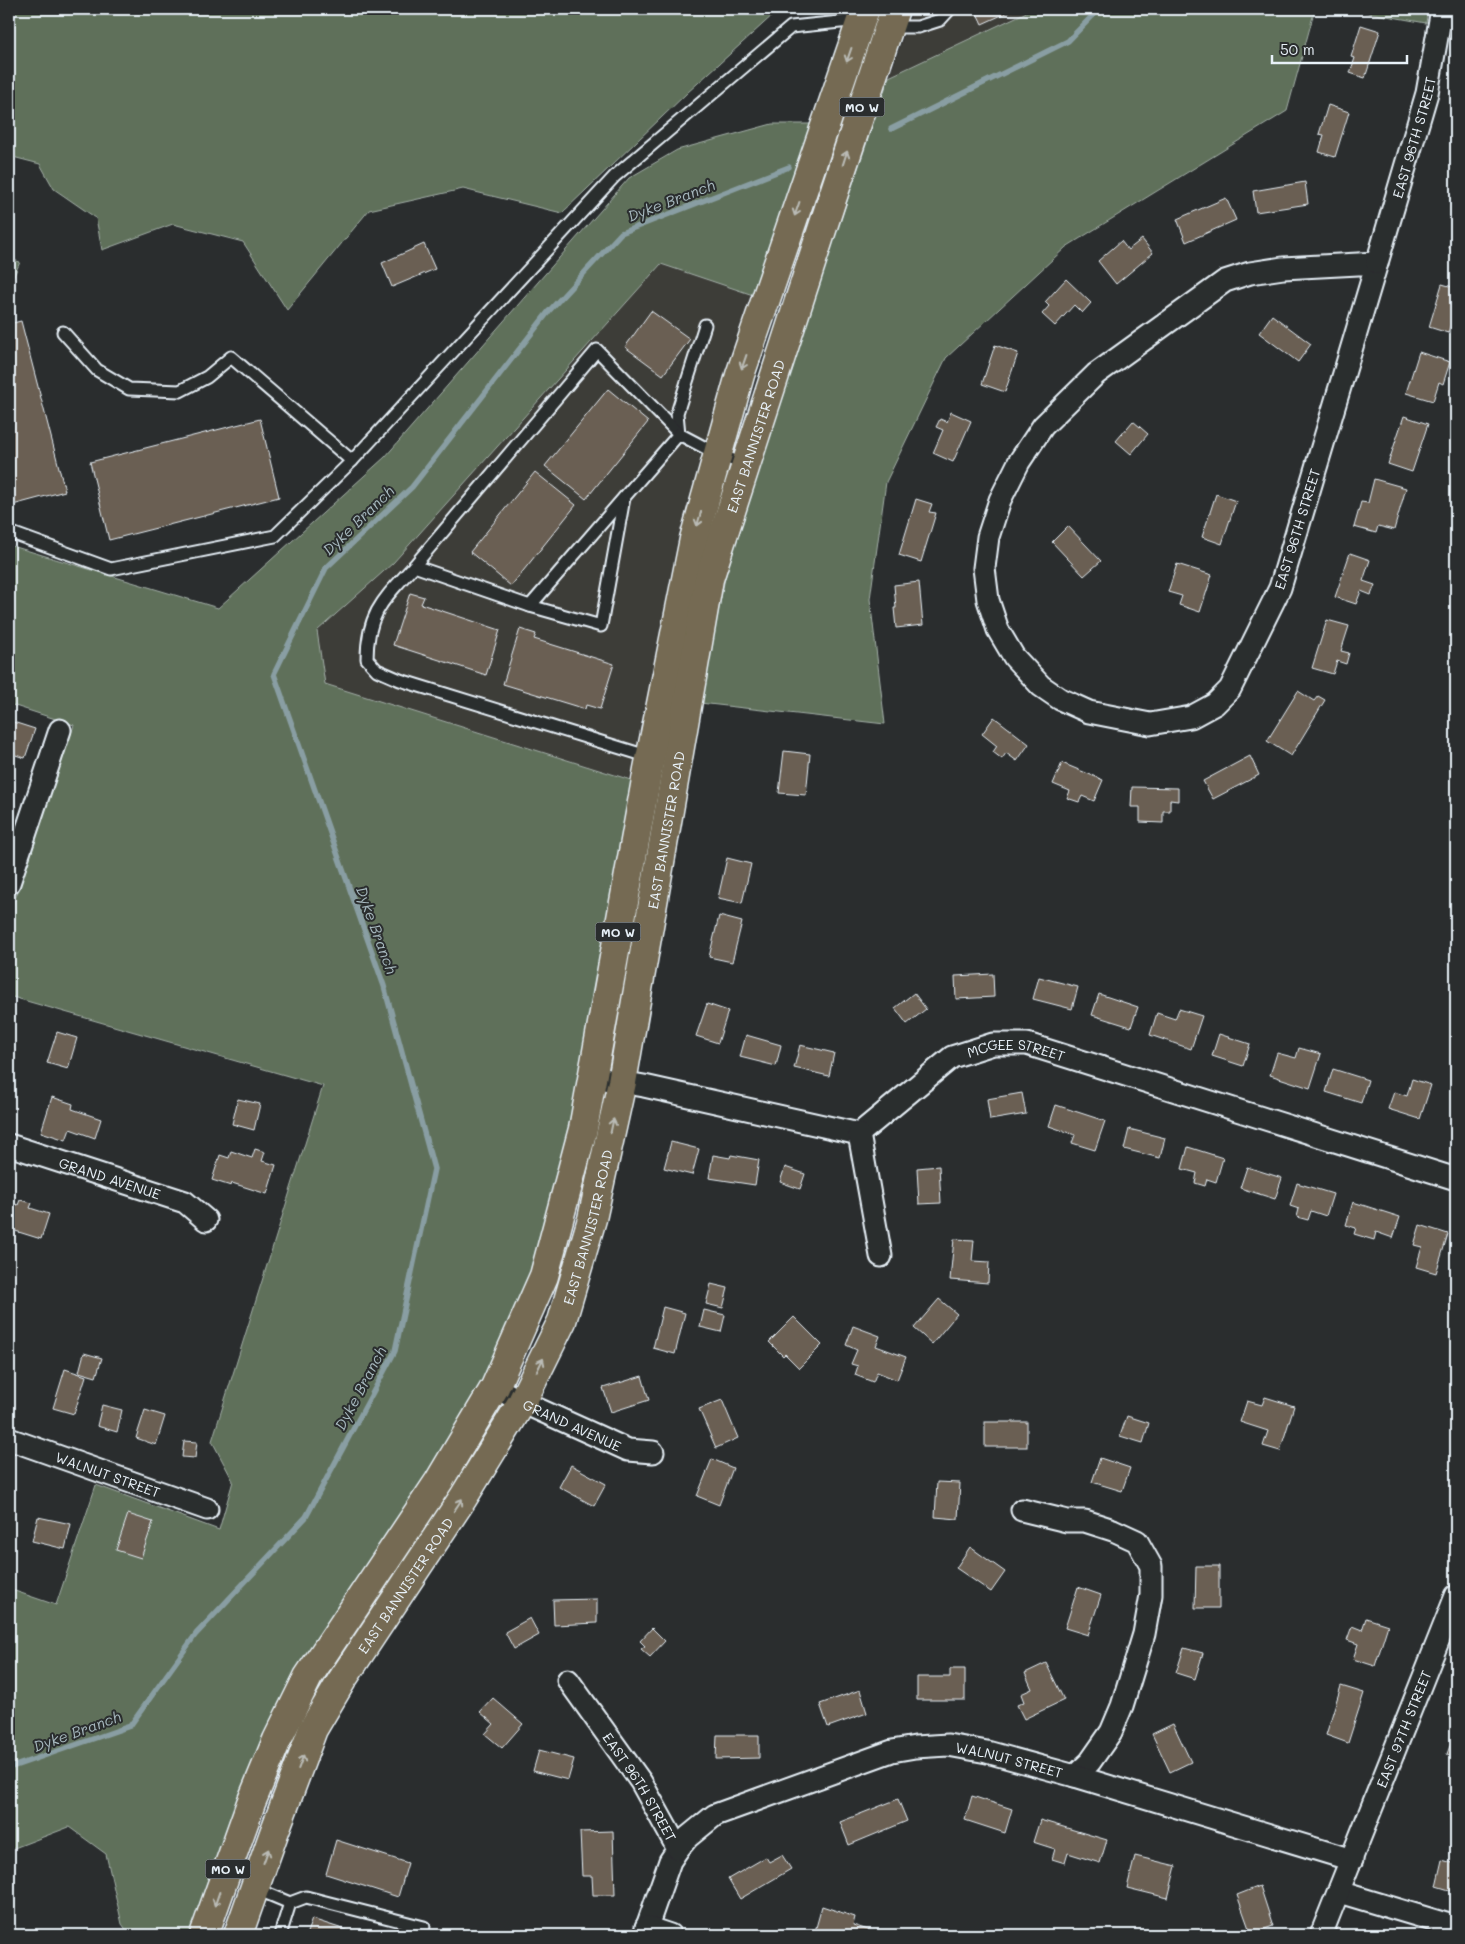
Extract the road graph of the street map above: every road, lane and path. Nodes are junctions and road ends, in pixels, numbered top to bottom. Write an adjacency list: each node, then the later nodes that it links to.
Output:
1 (950, 9): 3 (lane)
2 (1442, 9): 5 (street, EAST 96TH STREET)
3 (941, 15): 4 (lane)
4 (877, 19): 9 (main road, EAST BANNISTER ROAD / MO W, one-way to 9); 10 (lane); 11 (main road, EAST BANNISTER ROAD / MO W, one-way to 4)
5 (1377, 263): 5 (street, EAST 96TH STREET)
6 (705, 325): 8 (lane)
7 (63, 332): 10 (lane)
8 (679, 434): 9 (lane); 12 (lane); 14 (lane)
9 (718, 454): 11 (lane); 17 (main road, EAST BANNISTER ROAD / MO W, one-way to 17)
10 (352, 461): 13 (lane)
11 (746, 465): 21 (main road, EAST BANNISTER ROAD / MO W)
12 (625, 497): 15 (lane); 15 (lane)
13 (9, 532)
14 (414, 566): 15 (lane); 17 (lane)
15 (530, 606)
16 (60, 730): 18 (street)
17 (650, 757): 20 (main road, EAST BANNISTER ROAD / MO W)
18 (12, 861): 19 (street)
19 (9, 883)
20 (592, 1077): 21 (street); 27 (main road, EAST BANNISTER ROAD / MO W)
21 (622, 1082): 22 (street); 28 (main road, EAST BANNISTER ROAD / MO W, one-way to 21)
22 (859, 1134): 24 (street, MCGEE STREET); 26 (street)
23 (9, 1145): 25 (street, GRAND AVENUE)
24 (1456, 1179)
25 (206, 1220)
26 (881, 1256)
27 (496, 1387): 28 (street, GRAND AVENUE); 44 (main road, EAST BANNISTER ROAD / MO W, one-way to 44)
28 (522, 1402): 30 (street, GRAND AVENUE); 38 (main road, EAST BANNISTER ROAD / MO W, one-way to 28)
29 (9, 1439): 31 (street, WALNUT STREET)
30 (653, 1452)
31 (207, 1509)
32 (1022, 1510): 35 (street)
33 (1456, 1596): 37 (street, EAST 97TH STREET)
34 (568, 1680): 36 (street, EAST 96TH STREET)
35 (1075, 1776): 36 (street, WALNUT STREET); 37 (street, WALNUT STREET)
36 (678, 1849): 43 (street, EAST 96TH STREET)
37 (1352, 1860): 39 (street, EAST 97TH STREET)
38 (254, 1888): 40 (lane); 45 (main road, MO W)
39 (1339, 1892): 42 (street); 48 (street)
40 (290, 1903): 41 (lane); 46 (lane)
41 (424, 1927)
42 (1456, 1927)
43 (645, 1931): 47 (street)
44 (204, 1935)
45 (238, 1935)
46 (280, 1935)
47 (670, 1935)
48 (1321, 1935)

